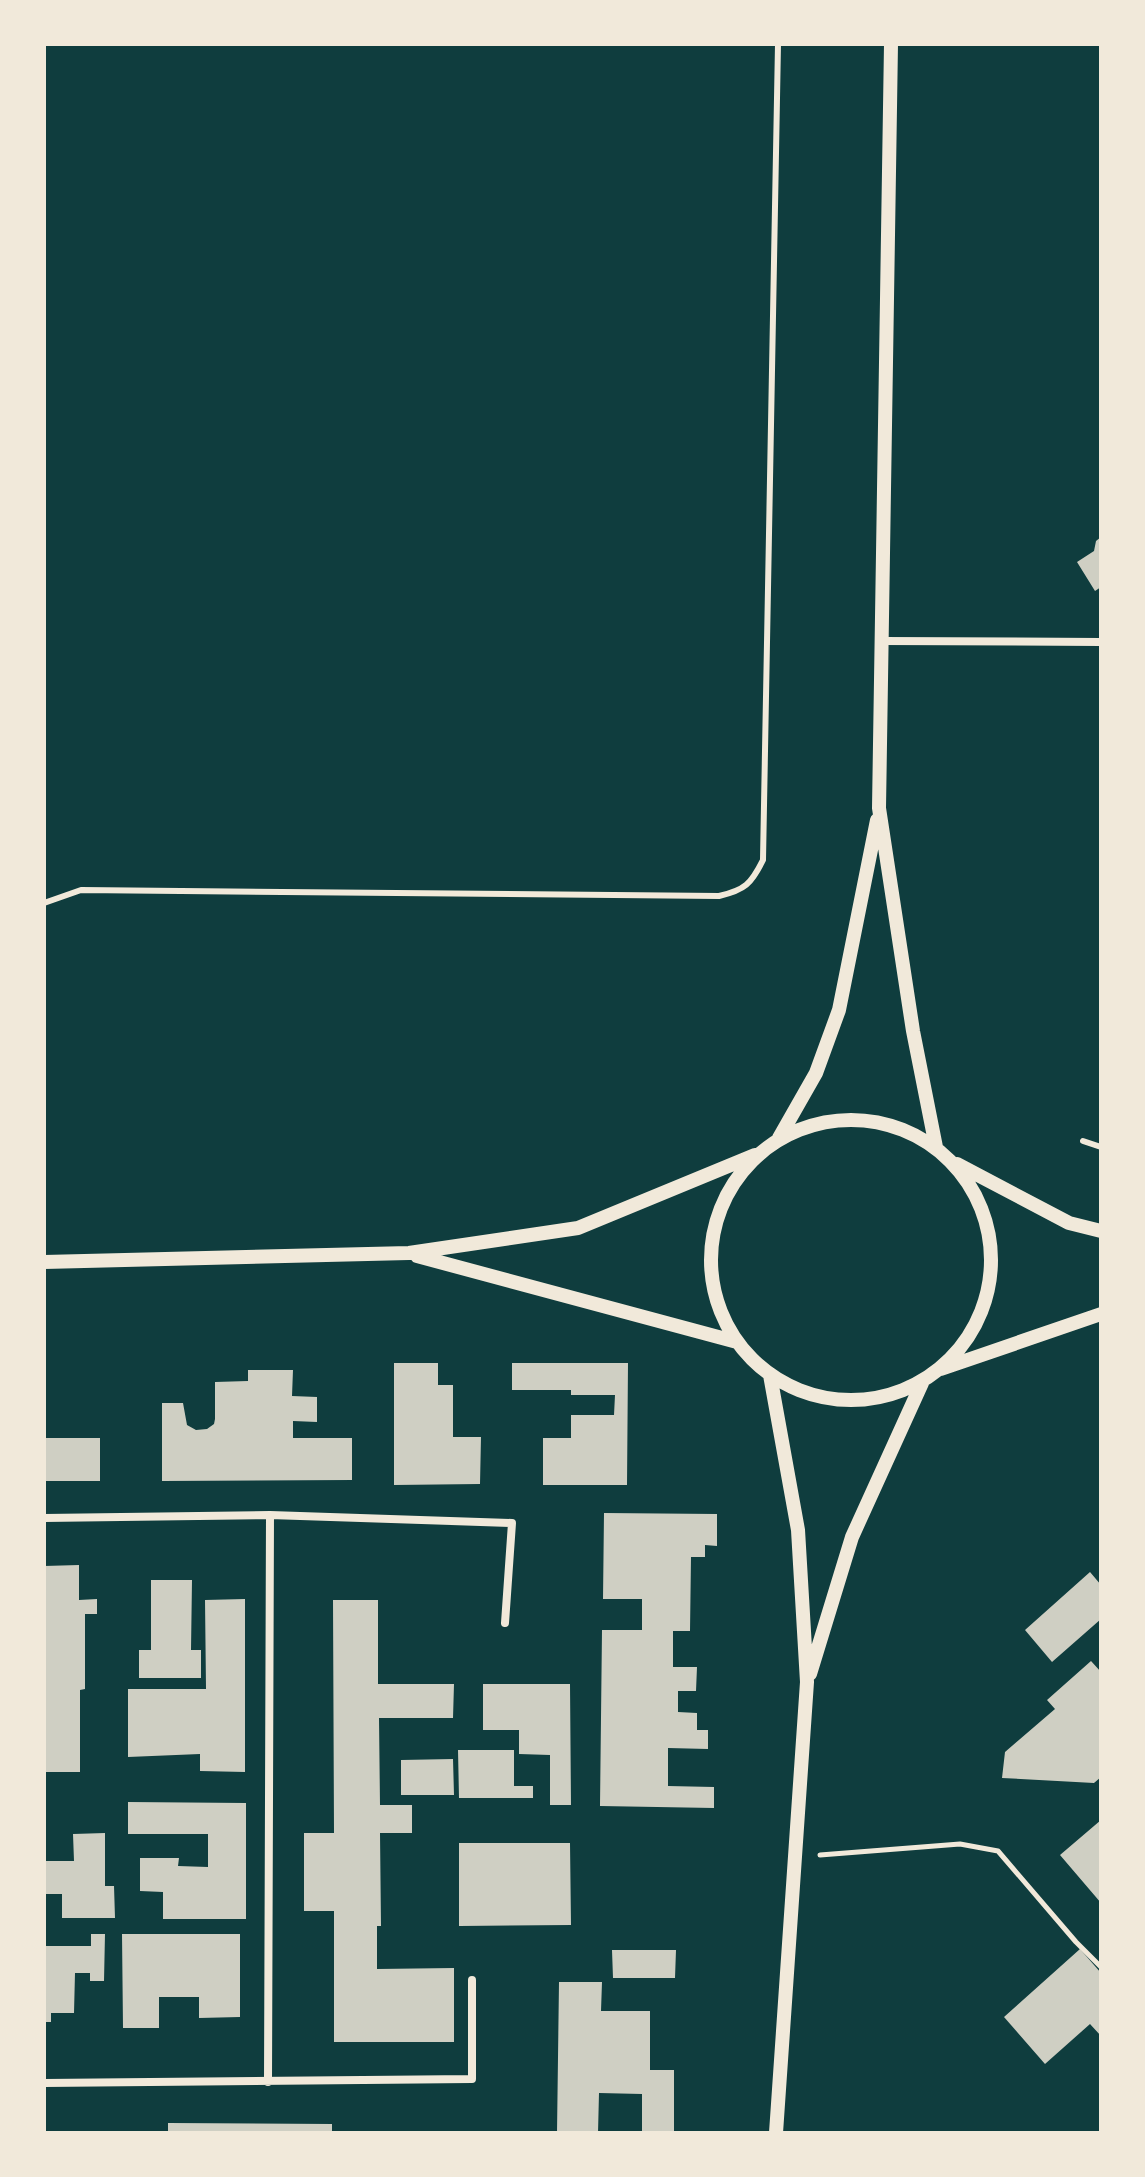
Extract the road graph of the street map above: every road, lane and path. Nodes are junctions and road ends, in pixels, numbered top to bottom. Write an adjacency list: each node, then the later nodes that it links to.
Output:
1 (778, 44): 6 (lane)
2 (891, 44): 3 (street)
3 (882, 641): 4 (street); 5 (street)
4 (1101, 642)
5 (879, 808): 7 (street); 9 (street)
6 (44, 903)
7 (779, 1138): 9 (street); 11 (street)
8 (1083, 1141): 10 (lane)
9 (936, 1147): 12 (street)
10 (1101, 1147)
11 (756, 1155): 14 (street); 17 (street)
12 (953, 1162): 13 (street); 18 (street)
13 (1101, 1231)
14 (409, 1253): 15 (street); 17 (street)
15 (44, 1262)
16 (1101, 1314): 18 (street)
17 (737, 1342): 19 (street)
18 (941, 1369): 20 (street)
19 (770, 1375): 20 (street); 24 (street)
20 (922, 1383): 24 (street)
21 (270, 1515): 22 (street); 23 (street); 28 (street)
22 (44, 1518)
23 (505, 1623)
24 (807, 1682): 25 (street)
25 (796, 1856): 26 (path); 30 (street)
26 (1101, 1967)
27 (472, 1980): 28 (street)
28 (268, 2082): 29 (street)
29 (44, 2083)
30 (776, 2133)

